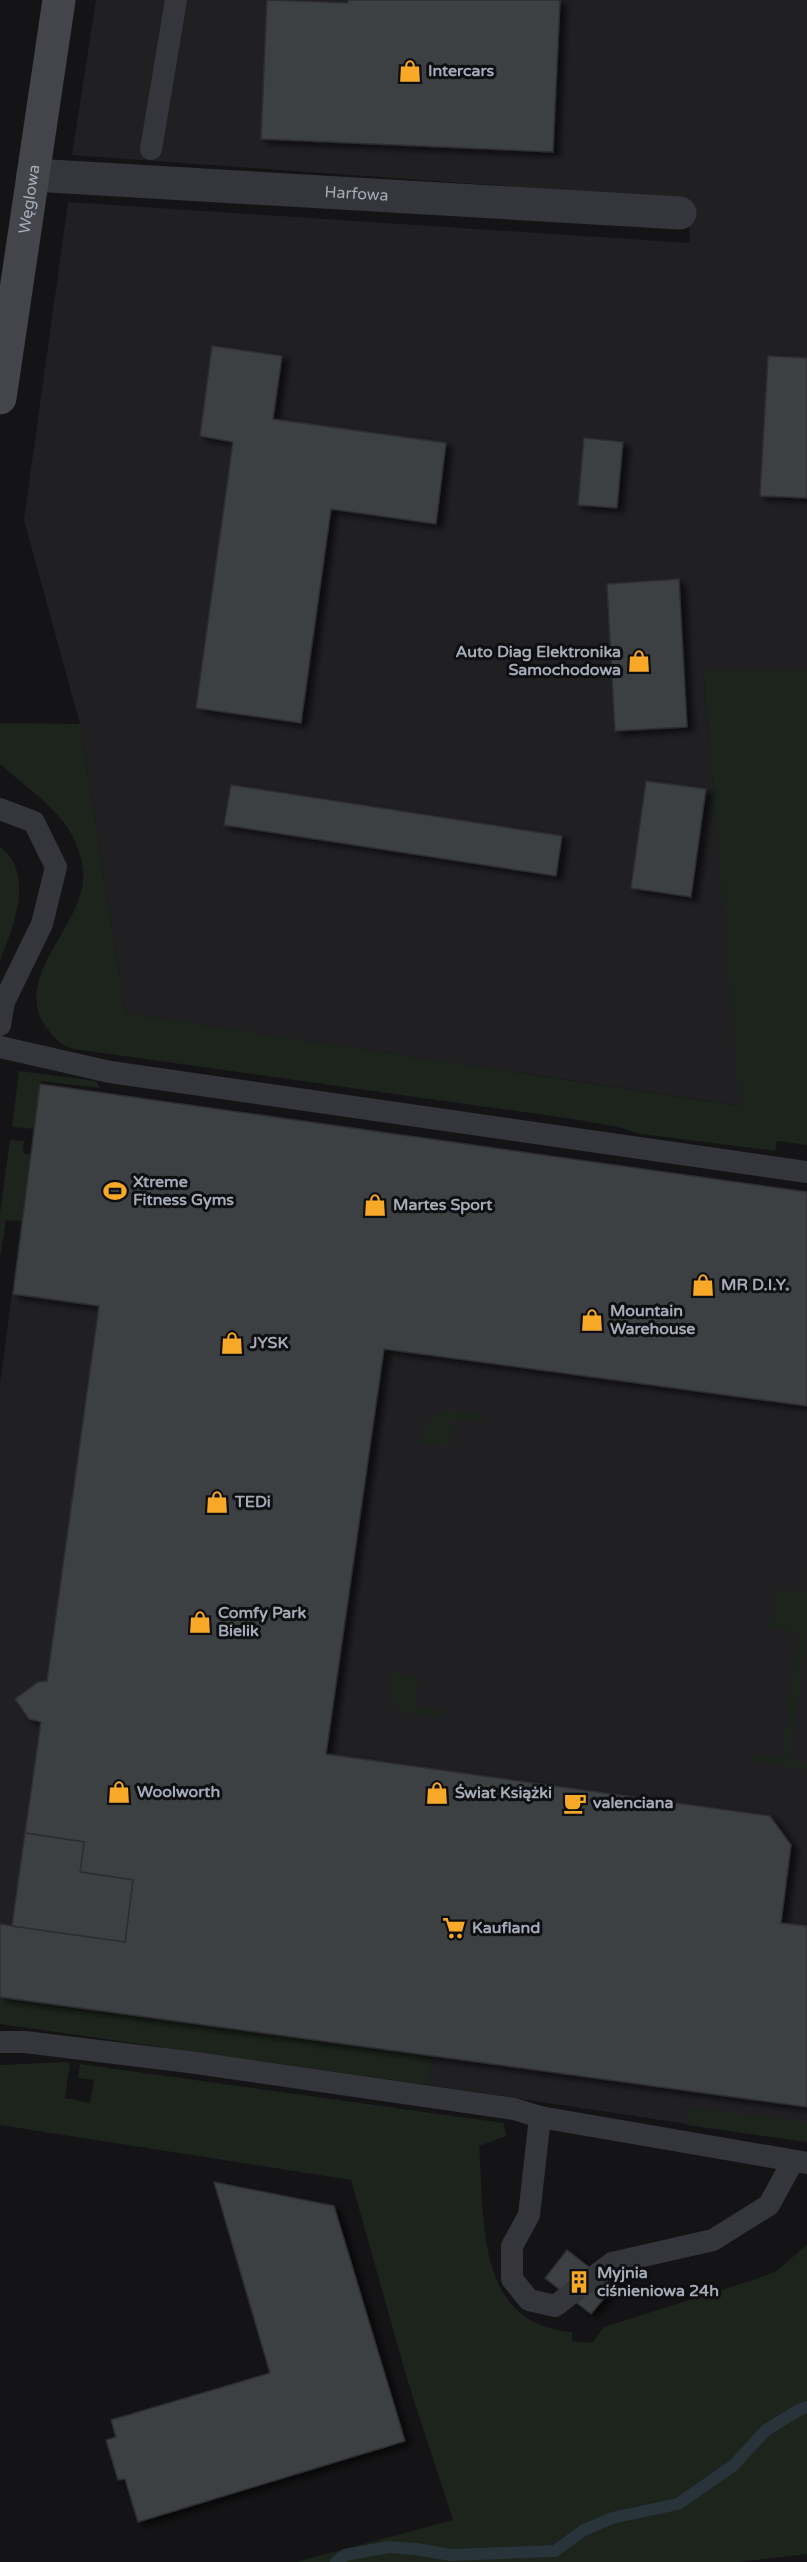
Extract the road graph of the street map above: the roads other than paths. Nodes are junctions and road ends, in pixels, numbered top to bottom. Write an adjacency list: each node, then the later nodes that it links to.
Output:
1 (59, 0): 4 (street, Węglowa)
2 (176, 0): 3 (lane)
3 (151, 149)
4 (33, 175): 5 (street, Harfowa); 6 (street, Węglowa)
5 (680, 213)
6 (0, 398)
7 (0, 809): 8 (lane)
8 (0, 1024)
9 (0, 1047): 10 (lane)
10 (807, 1172)
11 (0, 2042): 12 (lane)
12 (540, 2117): 13 (lane); 13 (lane)
13 (800, 2162)

